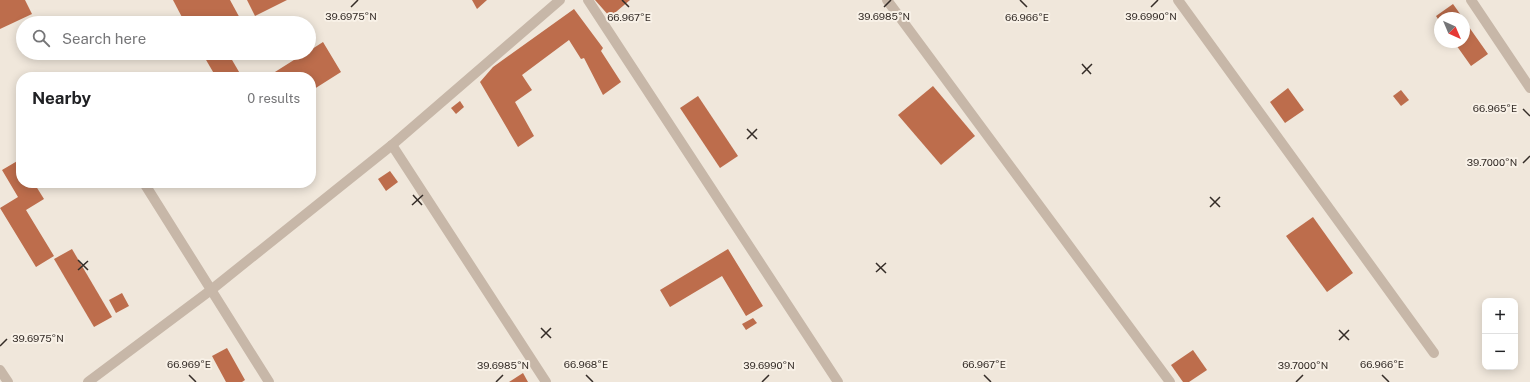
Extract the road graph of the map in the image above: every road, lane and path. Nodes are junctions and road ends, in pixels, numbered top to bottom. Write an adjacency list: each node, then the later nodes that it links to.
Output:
1 (560, 0): 7 (street)
2 (588, 0): 16 (street)
3 (887, 0): 17 (street)
4 (1178, 0): 10 (street)
5 (1471, 0): 6 (street)
6 (1530, 88)
7 (392, 145): 9 (street); 15 (street)
8 (147, 188): 9 (street)
9 (211, 290): 13 (street); 14 (street)
10 (1434, 353)
11 (0, 370): 12 (street)
12 (8, 382)
13 (88, 382)
14 (269, 382)
15 (546, 382)
16 (838, 382)
17 (1170, 382)

